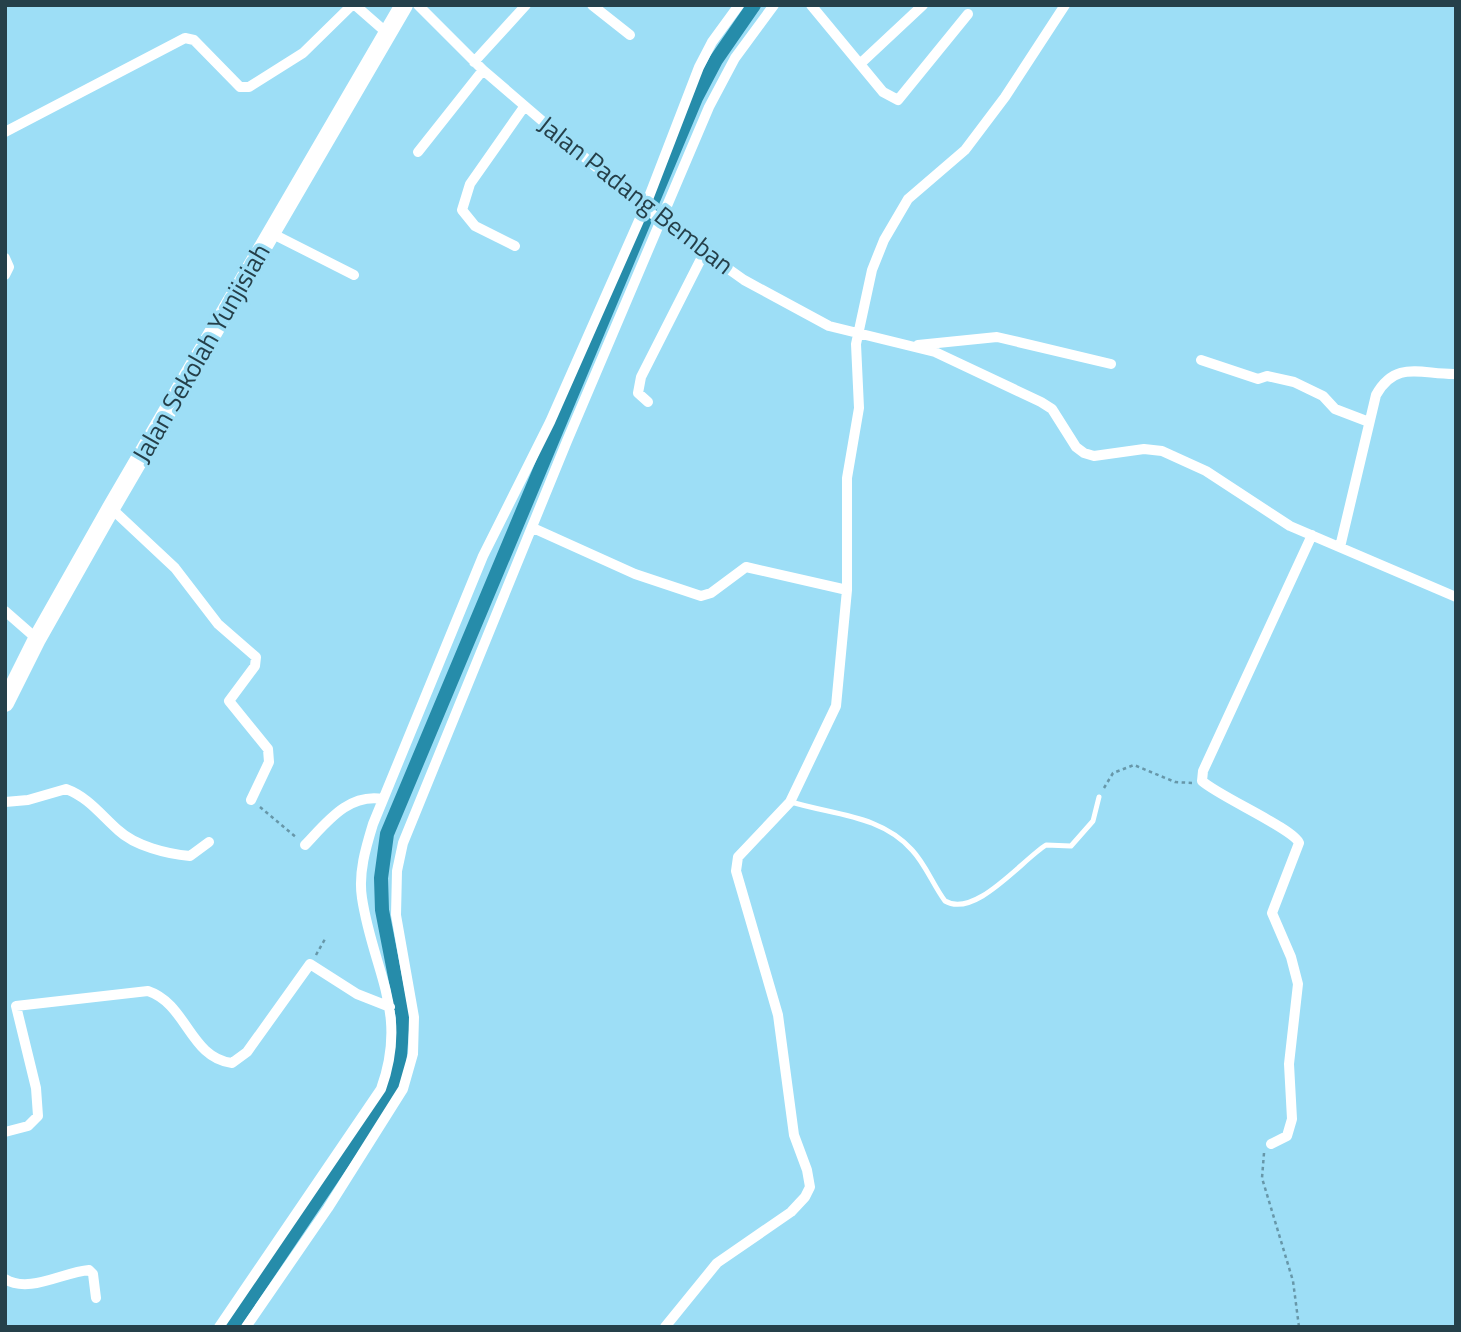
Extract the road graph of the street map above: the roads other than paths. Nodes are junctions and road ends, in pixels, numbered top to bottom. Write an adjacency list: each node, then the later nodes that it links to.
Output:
1 (353, 5): 12 (street); 18 (street)
2 (404, 5): 12 (main road, Jalan Sekolah Yunjisiah)
3 (418, 5): 14 (street, Jalan Padang Bemban)
4 (526, 5): 14 (street)
5 (592, 5): 13 (street)
6 (739, 5): 20 (street)
7 (774, 5): 20 (street)
8 (811, 5): 15 (street)
9 (923, 5): 15 (street)
10 (1065, 5): 27 (street)
11 (968, 15): 15 (street)
12 (387, 33): 21 (main road, Jalan Sekolah Yunjisiah)
13 (630, 35)
14 (474, 62): 16 (street, Jalan Padang Bemban)
15 (861, 63)
16 (483, 70): 17 (street, Jalan Padang Bemban); 19 (street)
17 (524, 107): 20 (street, Jalan Padang Bemban); 22 (street)
18 (5, 132)
19 (418, 152)
20 (653, 214): 23 (street, Jalan Padang Bemban); 35 (street); 44 (street)
21 (271, 233): 26 (street); 34 (main road, Jalan Sekolah Yunjisiah)
22 (515, 246)
23 (704, 253): 27 (street, Jalan Padang Bemban); 32 (street)
24 (5, 258): 25 (street)
25 (5, 275)
26 (354, 275)
27 (860, 335): 28 (street, Jalan Padang Bemban); 38 (street)
28 (915, 346): 30 (street); 36 (street)
29 (1201, 360): 33 (street)
30 (1111, 364)
31 (1456, 374): 33 (street)
32 (648, 402)
33 (1369, 422): 37 (street)
34 (111, 508): 41 (main road, Jalan Sekolah Yunjisiah); 45 (street)
35 (533, 528): 38 (street); 51 (street)
36 (1312, 535): 37 (street); 53 (street)
37 (1340, 547): 39 (street)
38 (847, 590): 47 (street)
39 (1456, 597)
40 (5, 611): 41 (street)
41 (37, 639): 42 (main road, Jalan Sekolah Yunjisiah)
42 (5, 703)
43 (1099, 797): 47 (lane)
44 (383, 799): 49 (street); 50 (street)
45 (251, 800)
46 (5, 802): 48 (street)
47 (790, 802): 59 (street)
48 (209, 842)
49 (305, 845)
50 (390, 1007): 51 (street); 52 (street)
51 (374, 1119): 54 (street); 54 (street)
52 (5, 1132)
53 (1268, 1146)
54 (334, 1178): 57 (street); 58 (street)
55 (5, 1279): 56 (street)
56 (96, 1298)
57 (219, 1327)
58 (246, 1327)
59 (665, 1327)

